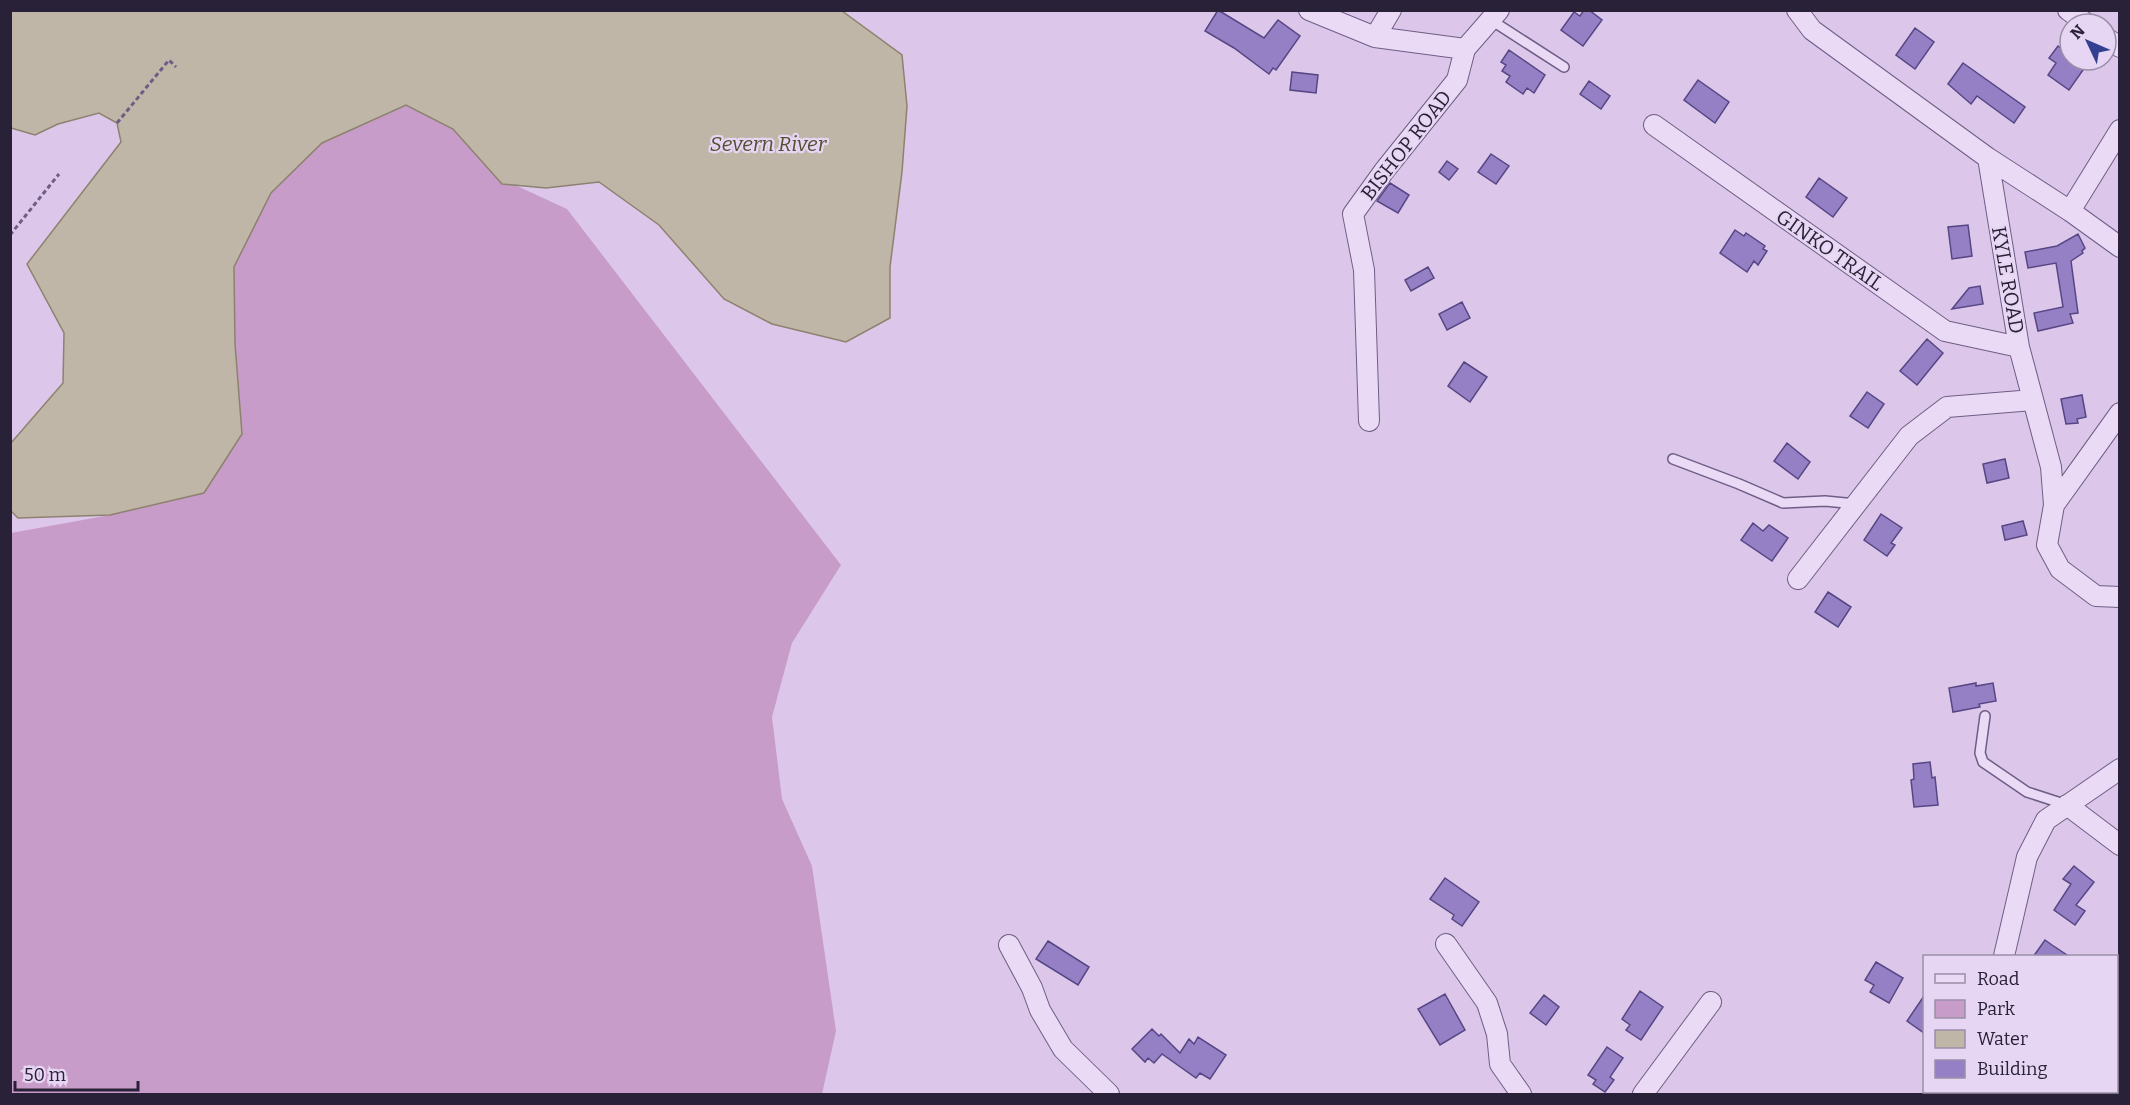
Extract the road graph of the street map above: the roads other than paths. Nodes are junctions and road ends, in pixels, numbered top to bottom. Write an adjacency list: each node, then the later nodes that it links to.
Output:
1 (1309, 10): 5 (street)
2 (1391, 10): 5 (street)
3 (1797, 10): 10 (street)
4 (1495, 15): 6 (street); 7 (lane)
5 (1375, 37): 6 (street)
6 (1465, 49): 16 (street, BISHOP ROAD)
7 (1564, 67)
8 (1654, 125): 13 (street, GINKO TRAIL)
9 (2120, 130): 11 (street)
10 (1988, 158): 11 (street); 13 (street, KYLE ROAD)
11 (2070, 211): 12 (street)
12 (2120, 247)
13 (2019, 347): 14 (street, KYLE ROAD)
14 (2033, 400): 18 (street); 19 (street, KYLE ROAD)
15 (2120, 413): 19 (street)
16 (1369, 421)
17 (1673, 459): 18 (lane)
18 (1856, 504): 20 (street)
19 (2054, 505): 21 (street, KYLE ROAD)
20 (1798, 579)
21 (2120, 597)
22 (1985, 716): 24 (lane)
23 (2120, 769): 24 (street)
24 (2067, 805): 25 (street); 28 (street)
25 (2120, 845)
26 (1446, 944): 31 (street)
27 (1009, 945): 30 (street)
28 (2004, 955)
29 (1711, 1002): 32 (street)
30 (1109, 1095)
31 (1521, 1095)
32 (1643, 1095)

